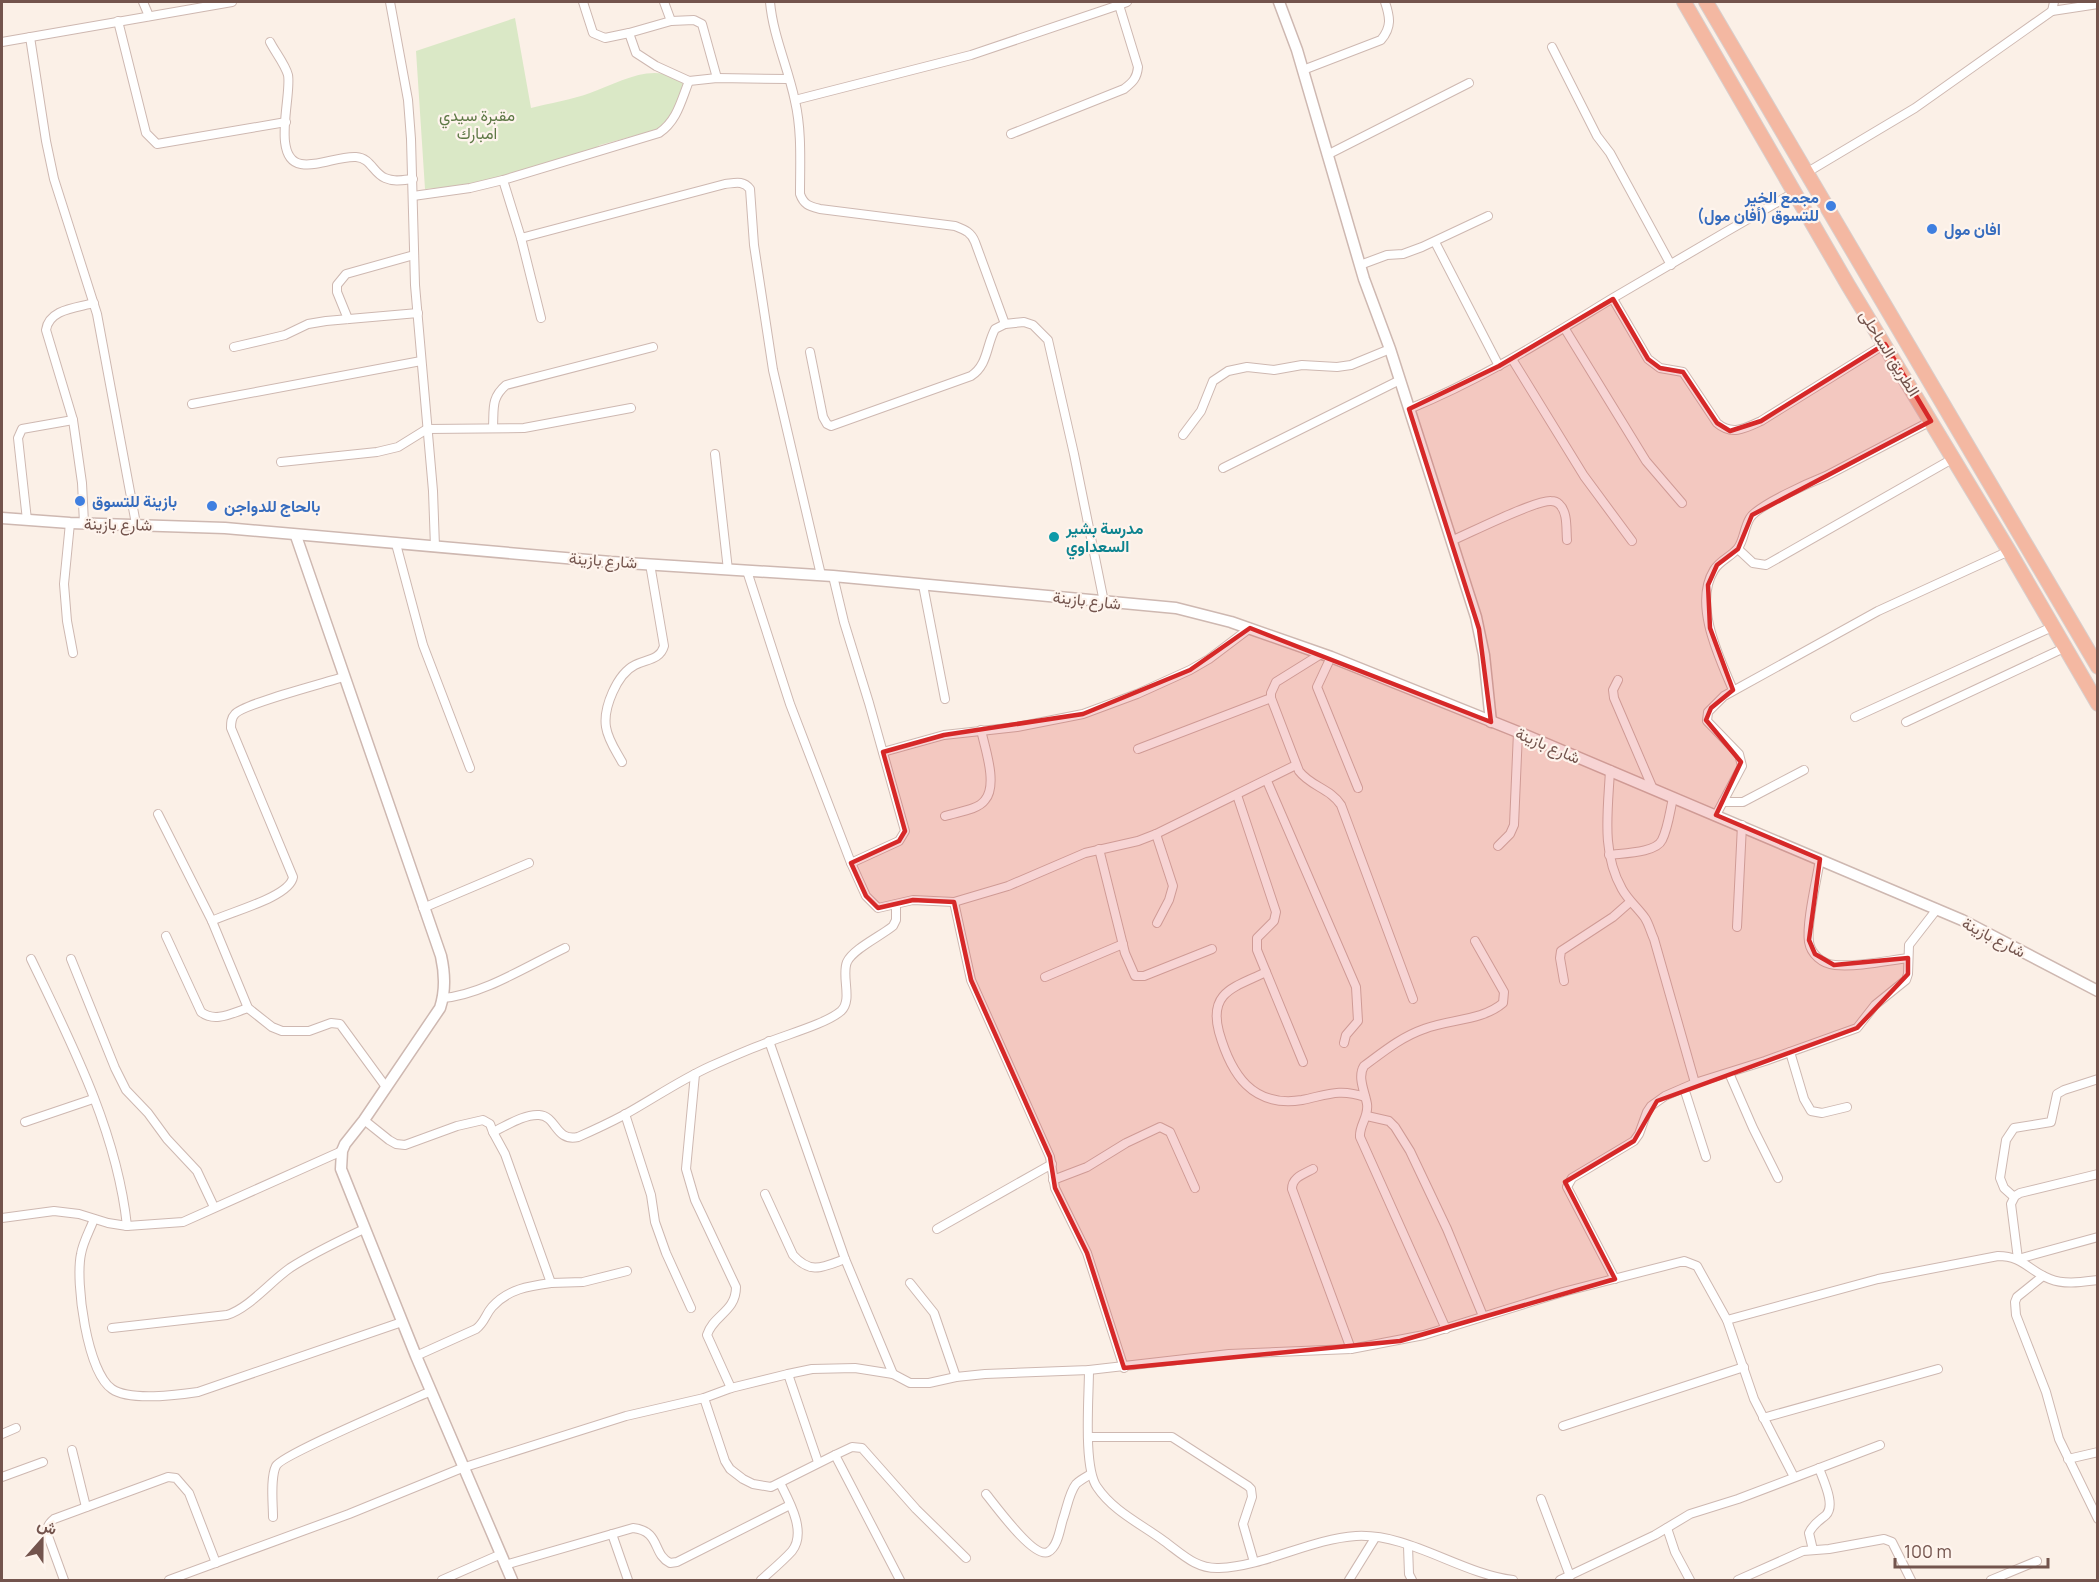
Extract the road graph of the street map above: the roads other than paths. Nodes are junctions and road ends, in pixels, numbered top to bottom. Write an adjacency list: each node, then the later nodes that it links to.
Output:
1 (142, 2): 15 (street)
2 (232, 2): 15 (street)
3 (390, 2): 33 (street)
4 (583, 2): 18 (street)
5 (664, 2): 17 (street)
6 (770, 2): 25 (street)
7 (1279, 2): 23 (street)
8 (1385, 2): 23 (street)
9 (1683, 2): 35 (highway, الطريق الساحلى)
10 (1706, 2): 32 (highway, الطريق الساحلى)
11 (2054, 2): 14 (street)
12 (1123, 3): 28 (street); 30 (street)
13 (2097, 4): 14 (street)
14 (2052, 11): 32 (street)
15 (149, 16): 16 (street)
16 (118, 21): 19 (street); 29 (street)
17 (671, 21): 18 (street); 24 (street)
18 (629, 33): 26 (street)
19 (30, 37): 20 (street); 44 (street)
20 (2, 42)
21 (270, 42): 29 (street)
22 (1552, 47): 42 (street)
23 (1303, 70): 31 (street)
24 (717, 78): 25 (street); 26 (street)
25 (788, 79): 28 (street)
26 (689, 81): 34 (street)
27 (1469, 83): 31 (street)
28 (795, 100): 48 (street)
29 (286, 122): 33 (street)
30 (1011, 134)
31 (1327, 155): 41 (street)
32 (1806, 173): 97 (highway, الطريق الساحلى)
33 (413, 179): 36 (street)
34 (502, 180): 36 (street); 38 (street)
35 (1795, 192): 42 (street); 50 (highway, الطريق الساحلى)
36 (413, 196): 40 (street)
37 (1488, 216): 39 (street)
38 (521, 238): 46 (street); 88 (street)
39 (1435, 242): 41 (street); 57 (street)
40 (414, 255): 45 (street); 47 (street)
41 (1360, 265): 53 (street)
42 (1671, 266): 43 (street)
43 (1613, 299): 49 (street); 50 (street)
44 (93, 303): 62 (street); 76 (street)
45 (418, 313): 47 (street); 56 (street)
46 (541, 318)
47 (348, 319): 51 (street)
48 (1005, 324): 54 (street); 91 (street)
49 (1565, 329): 55 (street); 71 (street)
50 (1885, 344): 63 (highway, الطريق الساحلى)
51 (234, 347)
52 (653, 347): 64 (street)
53 (1390, 350): 58 (street); 66 (street)
54 (810, 352)
55 (1512, 359): 57 (street); 80 (street)
56 (422, 360): 59 (street); 65 (street)
57 (1499, 366): 61 (street)
58 (1400, 380): 61 (street); 70 (street)
59 (192, 404)
60 (631, 408): 64 (street)
61 (1409, 410): 79 (street)
62 (73, 420): 73 (street); 75 (street)
63 (1931, 421): 68 (highway, الطريق الساحلى); 83 (street)
64 (493, 427): 65 (street)
65 (427, 429): 69 (street); 82 (street)
66 (1183, 435)
67 (715, 454): 86 (street)
68 (1954, 458): 83 (street); 84 (highway, الطريق الساحلى)
69 (281, 462)
70 (1223, 468)
71 (1682, 503)
72 (2, 518): 73 (street, شارع بازينة)
73 (27, 520): 74 (street, شارع بازينة)
74 (70, 523): 75 (street, شارع بازينة); 95 (street)
75 (84, 523): 76 (street, شارع بازينة)
76 (136, 524): 77 (street, شارع بازينة)
77 (296, 536): 81 (street, شارع بازينة); 98 (street)
78 (1567, 540): 79 (street)
79 (1451, 541): 105 (street)
80 (1632, 541)
81 (396, 544): 82 (street, شارع بازينة); 113 (street)
82 (435, 547): 85 (street, شارع بازينة)
83 (1738, 549): 100 (street)
84 (2009, 551): 92 (highway, الطريق الساحلى); 100 (street)
85 (650, 564): 86 (street, شارع بازينة); 111 (street)
86 (728, 570): 87 (street, شارع بازينة)
87 (747, 571): 88 (street, شارع بازينة); 132 (street)
88 (821, 575): 89 (street, شارع بازينة)
89 (833, 576): 90 (street, شارع بازينة); 110 (street)
90 (923, 585): 91 (street, شارع بازينة); 102 (street)
91 (1104, 602): 93 (street, شارع بازينة)
92 (2052, 627): 94 (highway, الطريق الساحلى); 104 (street)
93 (1250, 628): 96 (street, شارع بازينة); 107 (street)
94 (2064, 648): 103 (highway, الطريق الساحلى); 106 (street)
95 (73, 653)
96 (1326, 656): 101 (street); 105 (street, شارع بازينة); 117 (street)
97 (2097, 668)
98 (343, 677): 136 (street); 138 (street)
99 (1618, 680): 118 (street)
100 (1733, 690): 121 (street)
101 (1271, 698): 109 (street); 112 (street)
102 (945, 699)
103 (2097, 704)
104 (1855, 717)
105 (1491, 722): 108 (street, شارع بازينة)
106 (1905, 722)
107 (981, 730): 110 (street); 124 (street)
108 (1518, 732): 114 (street, شارع بازينة); 127 (street)
109 (1138, 750)
110 (883, 752): 132 (street)
111 (622, 762)
112 (1296, 765): 116 (street); 154 (street)
113 (470, 768)
114 (1610, 770): 118 (street, شارع بازينة); 129 (street)
115 (1804, 770): 121 (street)
116 (1267, 781): 119 (street); 157 (street)
117 (1358, 788)
118 (1653, 789): 120 (street, شارع بازينة)
119 (1237, 795): 126 (street); 149 (street)
120 (1673, 798): 123 (street, شارع بازينة); 129 (street)
121 (1723, 802): 123 (street)
122 (158, 814): 138 (street)
123 (1716, 815): 125 (street, شارع بازينة)
124 (945, 816)
125 (1742, 825): 130 (street, شارع بازينة); 140 (street)
126 (1156, 834): 128 (street); 139 (street)
127 (1498, 846)
128 (1099, 849): 133 (street); 143 (street)
129 (1609, 855): 134 (street)
130 (1820, 859): 137 (street, شارع بازينة); 146 (street)
131 (529, 863): 136 (street)
132 (851, 863): 135 (street)
133 (954, 902): 135 (street); 176 (street)
134 (1630, 902): 151 (street); 163 (street)
135 (896, 905): 156 (street)
136 (423, 908): 153 (street)
137 (1937, 909): 146 (street); 152 (street, شارع بازينة)
138 (212, 921): 155 (street)
139 (1158, 923)
140 (1737, 927)
141 (166, 936): 155 (street)
142 (1474, 940): 166 (street)
143 (1123, 944): 145 (street); 150 (street)
144 (565, 948): 153 (street)
145 (1212, 949)
146 (1908, 958): 158 (street)
147 (31, 959): 167 (street)
148 (71, 959): 184 (street)
149 (1266, 972): 159 (street); 166 (street)
150 (1045, 976)
151 (1564, 981)
152 (2097, 991)
153 (443, 998): 164 (street)
154 (1413, 999)
155 (248, 1008): 164 (street)
156 (769, 1041): 161 (street); 191 (street)
157 (1344, 1043)
158 (1790, 1052): 160 (street); 168 (street)
159 (1303, 1062)
160 (1729, 1073): 163 (street); 179 (street)
161 (695, 1074): 169 (street); 214 (street)
162 (2097, 1079): 183 (street)
163 (1695, 1083): 165 (street)
164 (386, 1087): 171 (street)
165 (1684, 1088): 175 (street); 195 (street)
166 (1365, 1097): 170 (street)
167 (93, 1099): 172 (street); 187 (street)
168 (1847, 1107)
169 (625, 1114): 173 (street); 199 (street)
170 (1366, 1116): 200 (street); 204 (street)
171 (364, 1120): 173 (street); 174 (street)
172 (25, 1122)
173 (494, 1132): 197 (street)
174 (342, 1150): 184 (street); 188 (street)
175 (1706, 1157)
176 (1052, 1164): 180 (street); 189 (street)
177 (1313, 1169): 205 (street)
178 (2097, 1174): 183 (street)
179 (1778, 1178)
180 (1053, 1180): 181 (street); 208 (street)
181 (1195, 1188)
182 (765, 1194): 191 (street)
183 (2014, 1197): 192 (street)
184 (214, 1207): 187 (street)
185 (2, 1218): 186 (street)
186 (94, 1219): 187 (street); 202 (street)
187 (127, 1226)
188 (364, 1229): 202 (street); 203 (street)
189 (937, 1229)
190 (2097, 1237): 192 (street)
191 (845, 1258): 212 (street)
192 (2018, 1259): 194 (street); 201 (street)
193 (627, 1271): 197 (street)
194 (2043, 1276): 196 (street); 226 (street)
195 (1615, 1279): 200 (street); 201 (street)
196 (2097, 1280)
197 (552, 1283): 206 (street)
198 (910, 1283): 213 (street)
199 (691, 1308)
200 (1483, 1316): 204 (street)
201 (1727, 1320): 207 (street)
202 (402, 1322): 206 (street)
203 (112, 1328)
204 (1446, 1329): 205 (street)
205 (1351, 1349): 208 (street)
206 (416, 1356): 215 (street)
207 (1744, 1367): 217 (street); 218 (street)
208 (1124, 1368): 210 (street)
209 (1938, 1369): 217 (street)
210 (1089, 1371): 213 (street); 221 (street)
211 (788, 1374): 212 (street); 214 (street); 228 (street)
212 (893, 1374): 213 (street)
213 (956, 1377)
214 (731, 1388): 216 (street)
215 (430, 1391): 229 (street); 239 (street)
216 (704, 1398): 229 (street); 234 (street)
217 (1763, 1418): 233 (street)
218 (1563, 1426)
219 (16, 1428): 220 (street)
220 (2, 1434)
221 (1089, 1437): 231 (street); 249 (street)
222 (1880, 1445): 230 (street)
223 (72, 1450): 238 (street)
224 (2097, 1452): 226 (street)
225 (835, 1455): 228 (street); 247 (street); 259 (street)
226 (2068, 1459): 240 (street)
227 (43, 1462): 232 (street)
228 (818, 1462): 234 (street)
229 (462, 1468): 246 (street); 250 (street)
230 (1819, 1468): 233 (street); 245 (street)
231 (1091, 1474): 235 (street); 249 (street)
232 (2, 1477)
233 (1794, 1477): 241 (street)
234 (780, 1483): 237 (street)
235 (987, 1494)
236 (1541, 1499): 252 (street)
237 (790, 1505): 242 (street); 258 (street)
238 (86, 1507): 250 (street); 253 (street)
239 (273, 1517)
240 (2097, 1519)
241 (1667, 1528): 252 (street); 264 (street)
242 (612, 1534): 251 (street); 257 (street)
243 (1375, 1538): 244 (street); 249 (street); 260 (street)
244 (1408, 1546): 261 (street); 262 (street)
245 (1813, 1550): 265 (street); 266 (street)
246 (499, 1555): 251 (street); 255 (street)
247 (966, 1558)
248 (2037, 1561): 267 (street)
249 (1254, 1562)
250 (216, 1563): 254 (street)
251 (505, 1565): 256 (street)
252 (1570, 1576): 263 (street)
253 (64, 1581)
254 (169, 1581)
255 (442, 1581)
256 (512, 1581)
257 (628, 1581)
258 (761, 1581)
259 (900, 1581)
260 (1349, 1581)
261 (1412, 1581)
262 (1513, 1581)
263 (1560, 1581)
264 (1690, 1581)
265 (1738, 1581)
266 (1911, 1581)
267 (1991, 1581)

